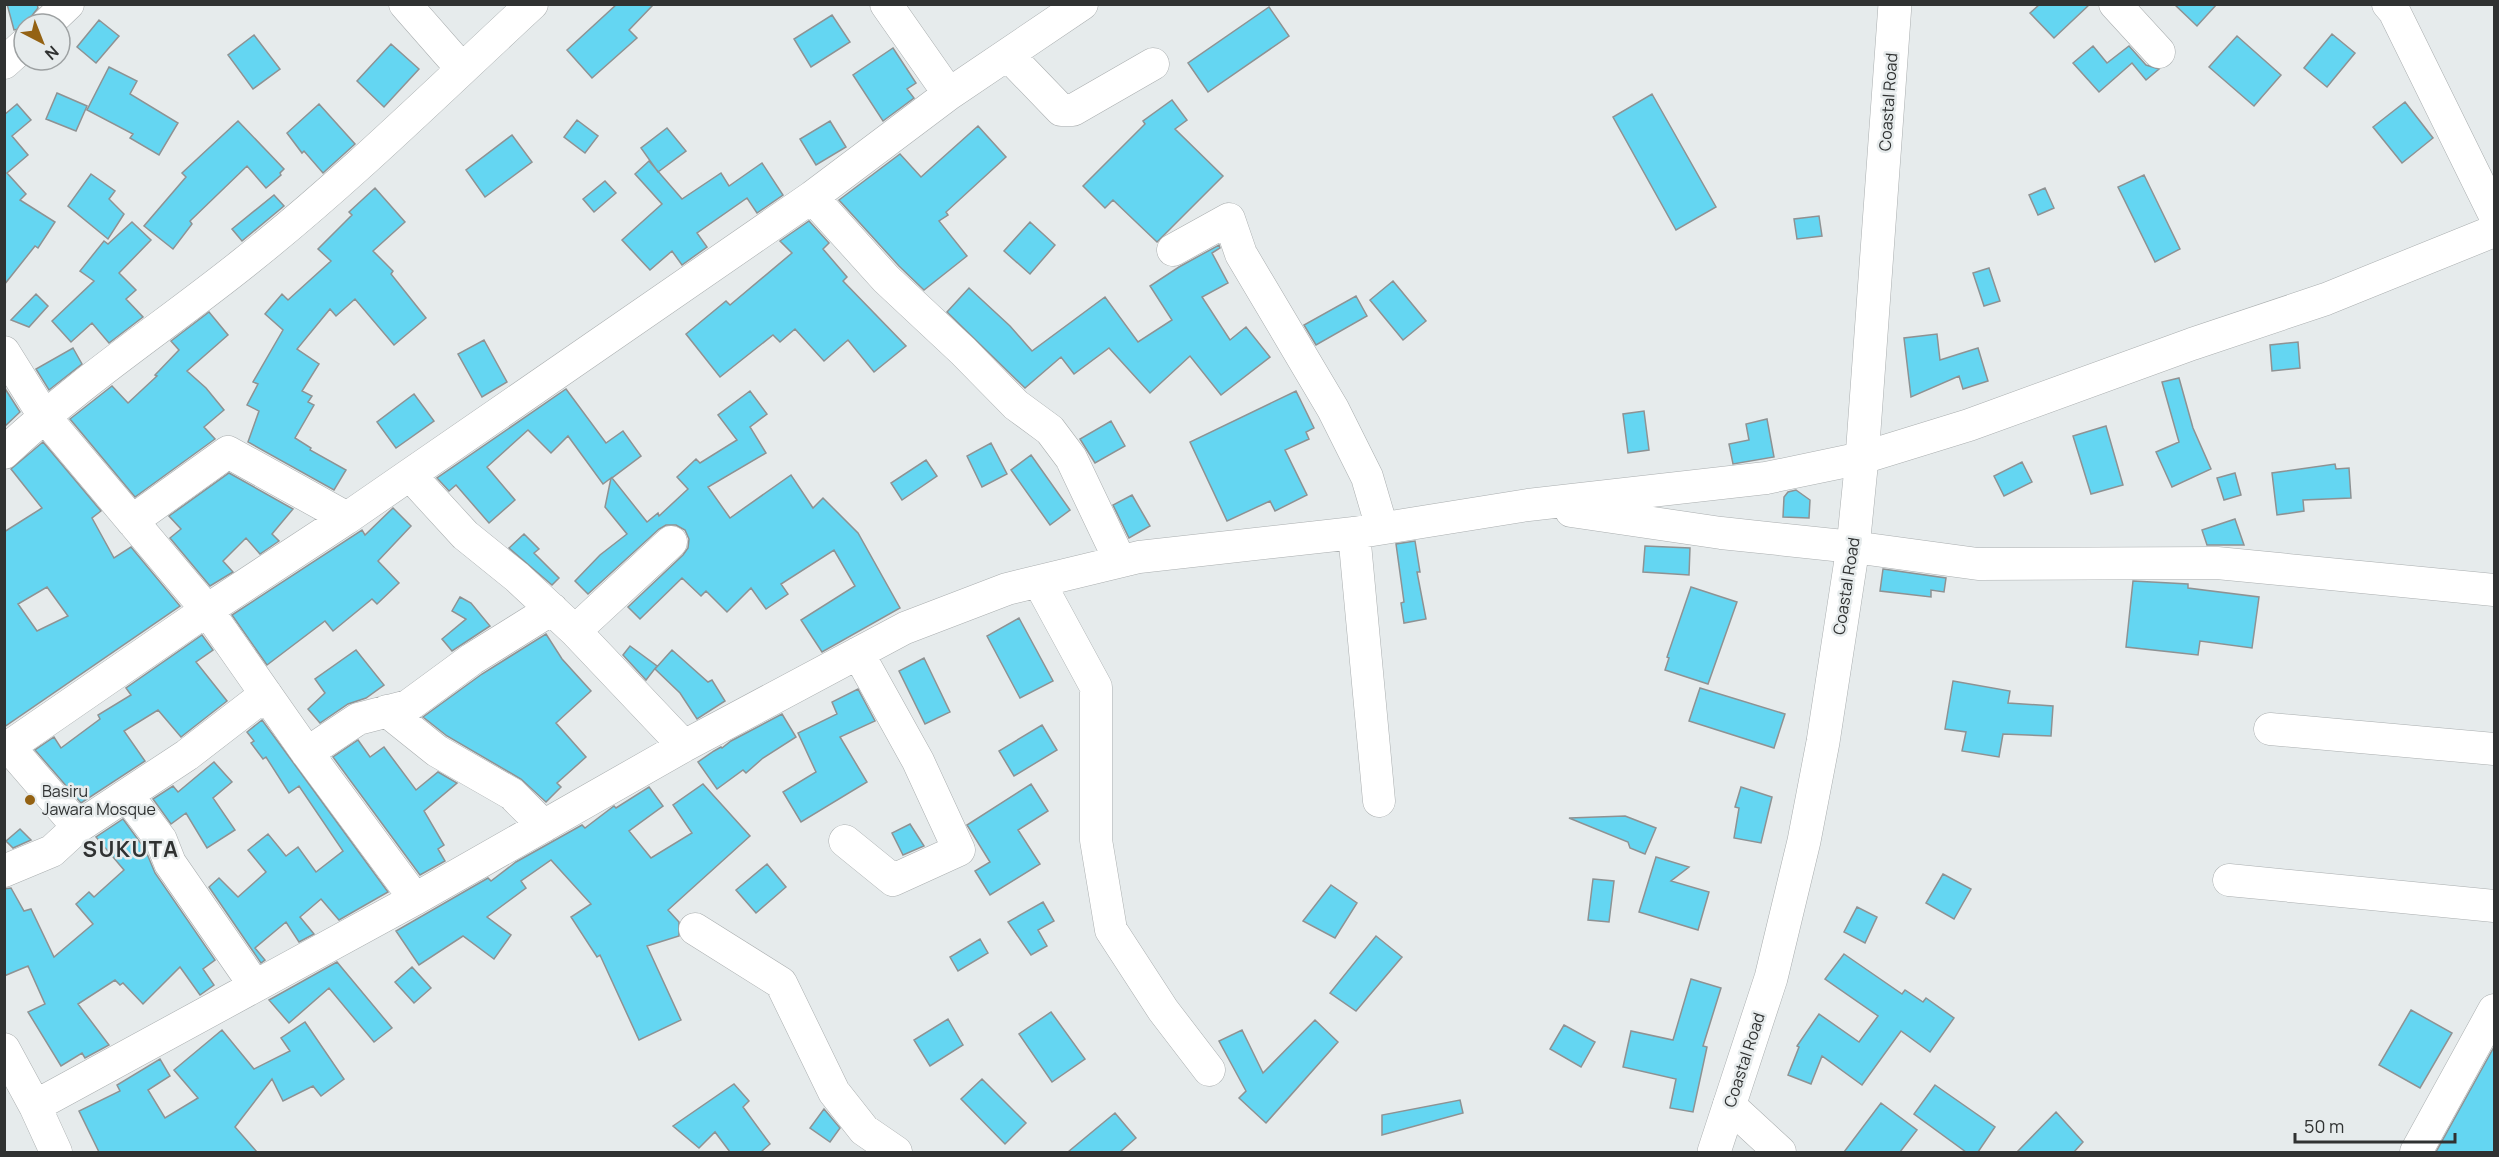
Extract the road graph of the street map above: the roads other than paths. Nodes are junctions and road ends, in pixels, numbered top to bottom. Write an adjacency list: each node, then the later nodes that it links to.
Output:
1 (405, 4): 11 (street)
2 (532, 4): 11 (street)
3 (886, 4): 12 (street)
4 (1082, 4): 9 (street)
5 (1895, 4): 20 (main road, Coastal Road)
6 (2115, 4): 8 (street)
7 (2388, 4): 14 (street)
8 (2159, 52)
9 (1008, 55): 10 (street); 12 (street)
10 (1153, 64)
11 (462, 69): 18 (street)
12 (949, 94): 13 (street)
13 (812, 197): 21 (street); 28 (street)
14 (2494, 214)
15 (2494, 231): 20 (street)
16 (1173, 250): 25 (street)
17 (4, 352): 18 (street)
18 (44, 416): 19 (street); 24 (street)
19 (4, 453)
20 (1862, 458): 22 (street); 27 (main road, Coastal Road)
21 (410, 475): 23 (street); 31 (street)
22 (1528, 505): 25 (street); 27 (street)
23 (347, 518): 24 (street); 32 (street)
24 (132, 521): 32 (street)
25 (1368, 530): 28 (street); 43 (street)
26 (671, 542): 33 (street)
27 (1853, 547): 30 (street); 56 (main road, Coastal Road)
28 (1120, 561): 29 (street)
29 (1039, 582): 34 (street); 55 (street)
30 (2494, 590)
31 (552, 609): 33 (street); 36 (street)
32 (207, 610): 35 (street); 39 (street)
33 (576, 631): 38 (street)
34 (858, 653): 38 (street); 46 (street)
35 (266, 694): 41 (street); 42 (street)
36 (387, 711): 41 (street); 44 (street)
37 (2270, 729): 40 (street)
38 (684, 746): 44 (street)
39 (7, 749): 45 (street)
40 (2494, 749)
41 (307, 753): 49 (street)
42 (127, 795): 45 (street); 52 (street)
43 (1379, 801)
44 (544, 826): 49 (street)
45 (78, 827): 47 (street)
46 (845, 841)
47 (4, 871)
48 (2229, 880): 50 (street)
49 (415, 899): 52 (street)
50 (2494, 906)
51 (695, 929): 59 (street)
52 (255, 986): 57 (street)
53 (2494, 1010): 62 (street)
54 (7, 1060): 57 (street)
55 (1209, 1070)
56 (1729, 1105): 60 (main road, Coastal Road); 61 (street)
57 (35, 1106): 58 (street)
58 (56, 1152)
59 (896, 1152)
60 (1714, 1152)
61 (1780, 1152)
62 (2416, 1152)

